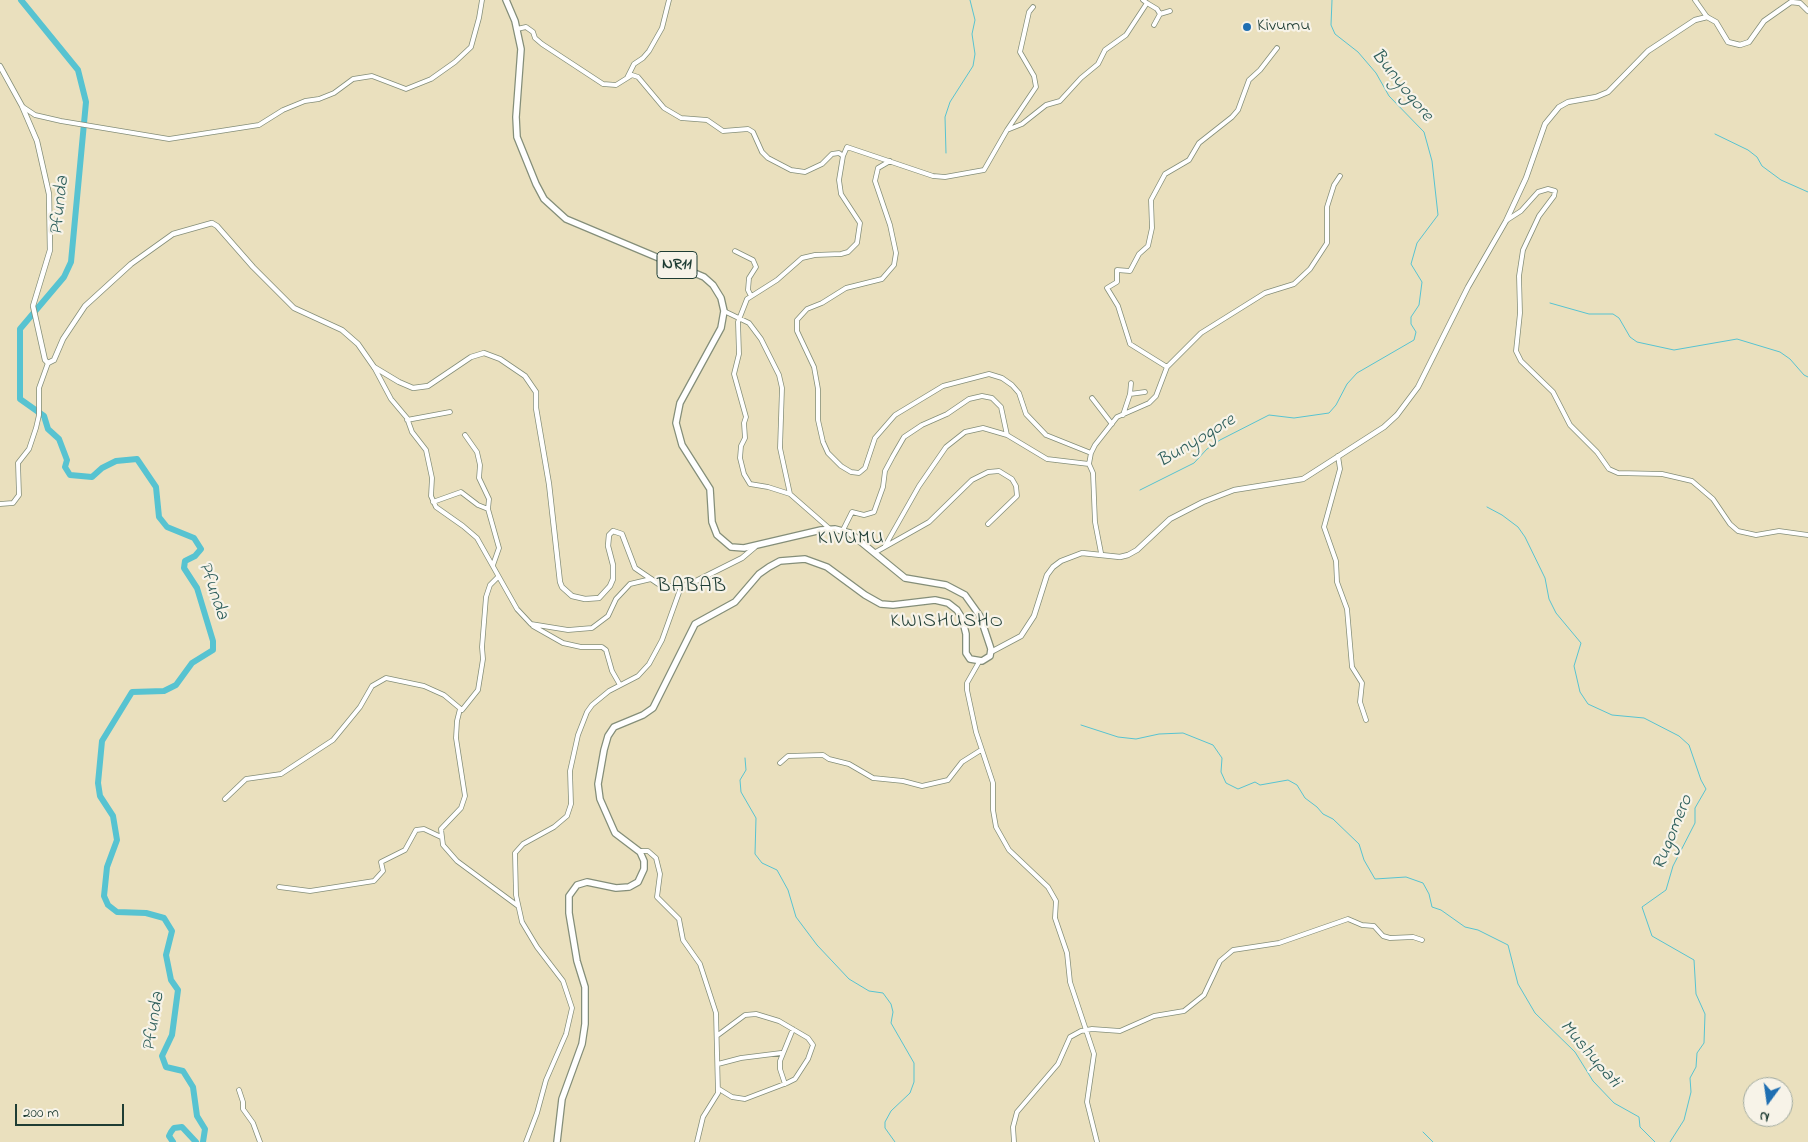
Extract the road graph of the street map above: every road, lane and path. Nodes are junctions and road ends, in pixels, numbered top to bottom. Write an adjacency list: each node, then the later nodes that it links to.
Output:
1 (482, 0): 18 (street)
2 (506, 0): 13 (highway, NR11)
3 (669, 0): 16 (street)
4 (1143, 0): 6 (street)
5 (1695, 0): 11 (street)
6 (1147, 3): 10 (street); 20 (street)
7 (1033, 8): 20 (street)
8 (1170, 11): 10 (street)
9 (1808, 11): 11 (main road)
10 (1160, 14): 12 (street)
11 (1708, 17): 24 (main road)
12 (1154, 25)
13 (517, 29): 16 (street); 27 (highway, NR11)
14 (1276, 48): 31 (street)
15 (0, 66): 17 (main road)
16 (626, 78): 21 (street)
17 (22, 106): 18 (street); 19 (main road)
18 (36, 115): 19 (street)
19 (27, 121): 29 (main road)
20 (1007, 130): 22 (street)
21 (843, 156): 22 (street); 26 (street)
22 (890, 161): 42 (street)
23 (1340, 176): 31 (street)
24 (1506, 221): 43 (main road); 52 (street)
25 (735, 251): 26 (street)
26 (751, 296): 28 (street)
27 (724, 311): 28 (street); 54 (highway)
28 (740, 317): 45 (street); 45 (street)
29 (48, 362): 30 (main road); 47 (street)
30 (374, 367): 38 (street); 59 (main road)
31 (1167, 367): 37 (street)
32 (1131, 383): 34 (street)
33 (1145, 392): 34 (street)
34 (1130, 394): 37 (street)
35 (1092, 398): 39 (street)
36 (450, 412): 38 (street)
37 (1123, 415): 39 (street)
38 (408, 420): 46 (street)
39 (1112, 424): 42 (street)
40 (465, 435): 48 (street)
41 (1007, 435): 44 (street); 51 (street); 53 (street)
42 (1091, 453): 44 (street)
43 (1338, 456): 56 (main road); 66 (street)
44 (1089, 464): 56 (street)
45 (790, 494): 50 (street)
46 (433, 502): 48 (street); 57 (street)
47 (0, 504)
48 (488, 509): 57 (street)
49 (988, 524): 53 (street)
50 (830, 530): 51 (highway); 54 (highway)
51 (843, 530): 55 (highway)
52 (1808, 536)
53 (885, 546): 55 (street)
54 (755, 547): 60 (main road)
55 (874, 553): 62 (highway)
56 (1101, 554): 62 (main road)
57 (493, 564): 58 (street)
58 (498, 577): 61 (street); 65 (street)
59 (651, 579): 60 (main road); 61 (street)
60 (681, 587): 64 (street)
61 (531, 624): 64 (street)
62 (991, 652): 63 (highway)
63 (980, 662): 67 (street); 71 (highway)
64 (620, 685): 73 (street)
65 (460, 708): 69 (street); 70 (street)
66 (1366, 720)
67 (982, 750): 68 (street); 76 (street)
68 (780, 763)
69 (225, 799)
70 (441, 837): 72 (street); 73 (street)
71 (639, 851): 77 (street); 85 (highway)
72 (279, 887)
73 (518, 906): 84 (street)
74 (1422, 940): 76 (street)
75 (793, 1029): 77 (street); 78 (street); 80 (street)
76 (1086, 1031): 87 (street); 88 (street)
77 (718, 1035): 79 (street)
78 (782, 1054): 79 (street); 80 (street)
79 (718, 1064): 82 (street)
80 (785, 1084): 82 (street)
81 (239, 1090): 83 (street)
82 (719, 1090): 86 (street)
83 (260, 1142)
84 (526, 1142)
85 (557, 1142)
86 (697, 1142)
87 (1014, 1142)
88 (1097, 1142)

